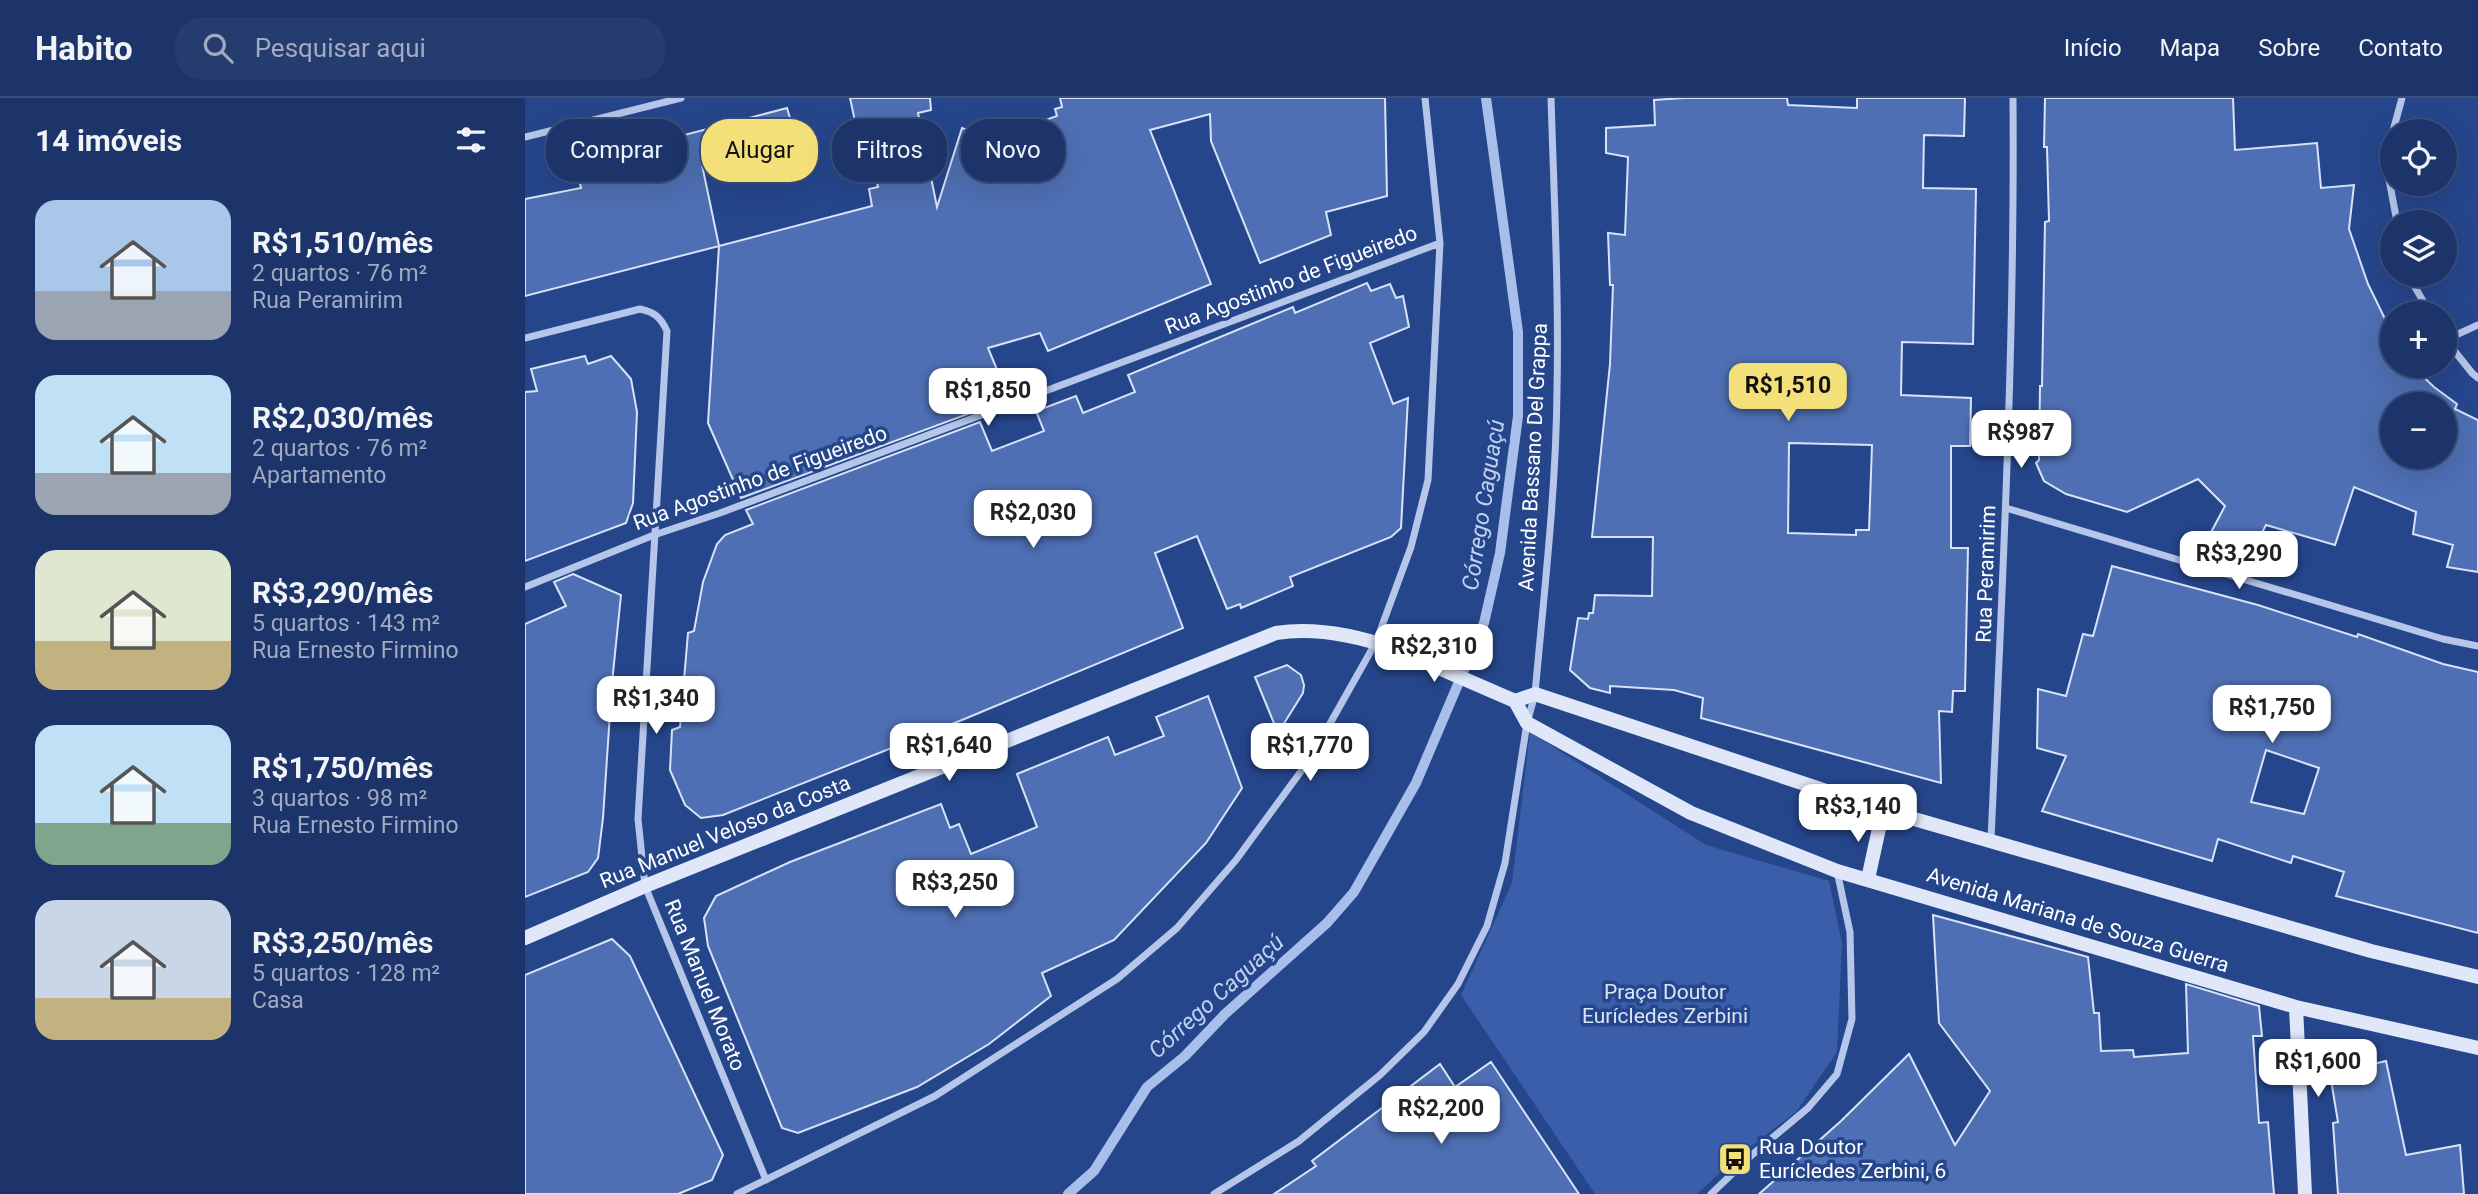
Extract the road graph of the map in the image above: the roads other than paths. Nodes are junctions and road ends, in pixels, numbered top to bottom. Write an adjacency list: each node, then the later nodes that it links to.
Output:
1 (681, 98): 7 (street)
2 (1425, 98): 8 (street)
3 (1551, 98): 19 (street, Avenida Bassano Del Grappa)
4 (2013, 98): 14 (street, Rua Peramirim)
5 (2402, 98): 6 (street)
6 (2397, 119)
7 (525, 137)
8 (1440, 243): 15 (street, Rua Agostinho de Figueiredo); 17 (street)
9 (2478, 325): 10 (street)
10 (2457, 334)
11 (525, 338): 15 (street, Rua Manuel Morato)
12 (2457, 354): 13 (street)
13 (2478, 378)
14 (2006, 508): 18 (street); 23 (street, Rua Peramirim)
15 (654, 535): 16 (street, Rua Agostinho de Figueiredo); 26 (street, Rua Manuel Morato)
16 (525, 587)
17 (1376, 642): 20 (main road, Rua Manuel Veloso da Costa); 26 (main road, Rua Manuel Veloso da Costa); 31 (street)
18 (2478, 646)
19 (1535, 694): 20 (main road); 21 (street, Avenida Bassano Del Grappa); 22 (main road)
20 (1515, 701): 21 (main road)
21 (1527, 723): 24 (main road, Avenida Mariana de Souza Guerra); 33 (street, Avenida Bassano Del Grappa)
22 (1883, 810): 23 (main road); 25 (main road)
23 (1991, 841): 28 (main road)
24 (1837, 872): 25 (main road, Avenida Mariana de Souza Guerra); 34 (street)
25 (1869, 875): 29 (main road, Avenida Mariana de Souza Guerra)
26 (645, 887): 27 (main road, Rua Manuel Veloso da Costa); 31 (street, Rua Manuel Morato)
27 (525, 938)
28 (2478, 977)
29 (2296, 1006): 30 (main road, Avenida Mariana de Souza Guerra); 35 (main road)
30 (2478, 1048)
31 (766, 1180): 32 (street)
32 (737, 1194)
33 (1214, 1194)
34 (1711, 1194)
35 (2305, 1194)

